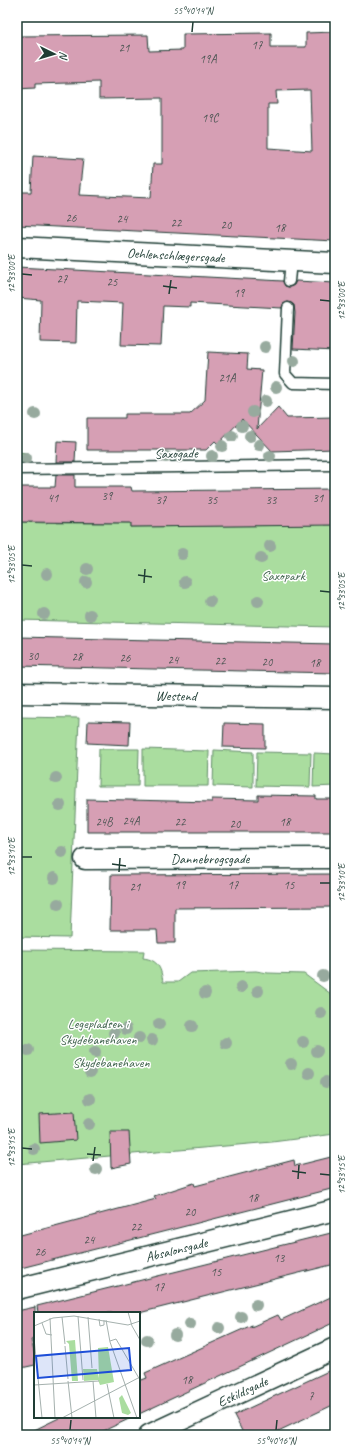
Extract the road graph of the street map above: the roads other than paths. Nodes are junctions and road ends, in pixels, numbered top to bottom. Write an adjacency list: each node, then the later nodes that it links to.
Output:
1 (17, 247): 2 (street, Oehlenschlægersgade)
2 (291, 261): 3 (street, Oehlenschlægersgade); 4 (lane)
3 (335, 263)
4 (289, 281)
5 (288, 308): 6 (lane)
6 (335, 384)
7 (335, 465): 8 (lane, Saxogade)
8 (17, 469)
9 (17, 693): 10 (street, Westend)
10 (335, 698)
11 (335, 858): 12 (street, Dannebrogsgade)
12 (85, 859)
13 (335, 1210): 14 (street, Absalonsgade)
14 (17, 1289)
15 (335, 1348): 16 (street, Eskildsgade)
16 (149, 1435)

